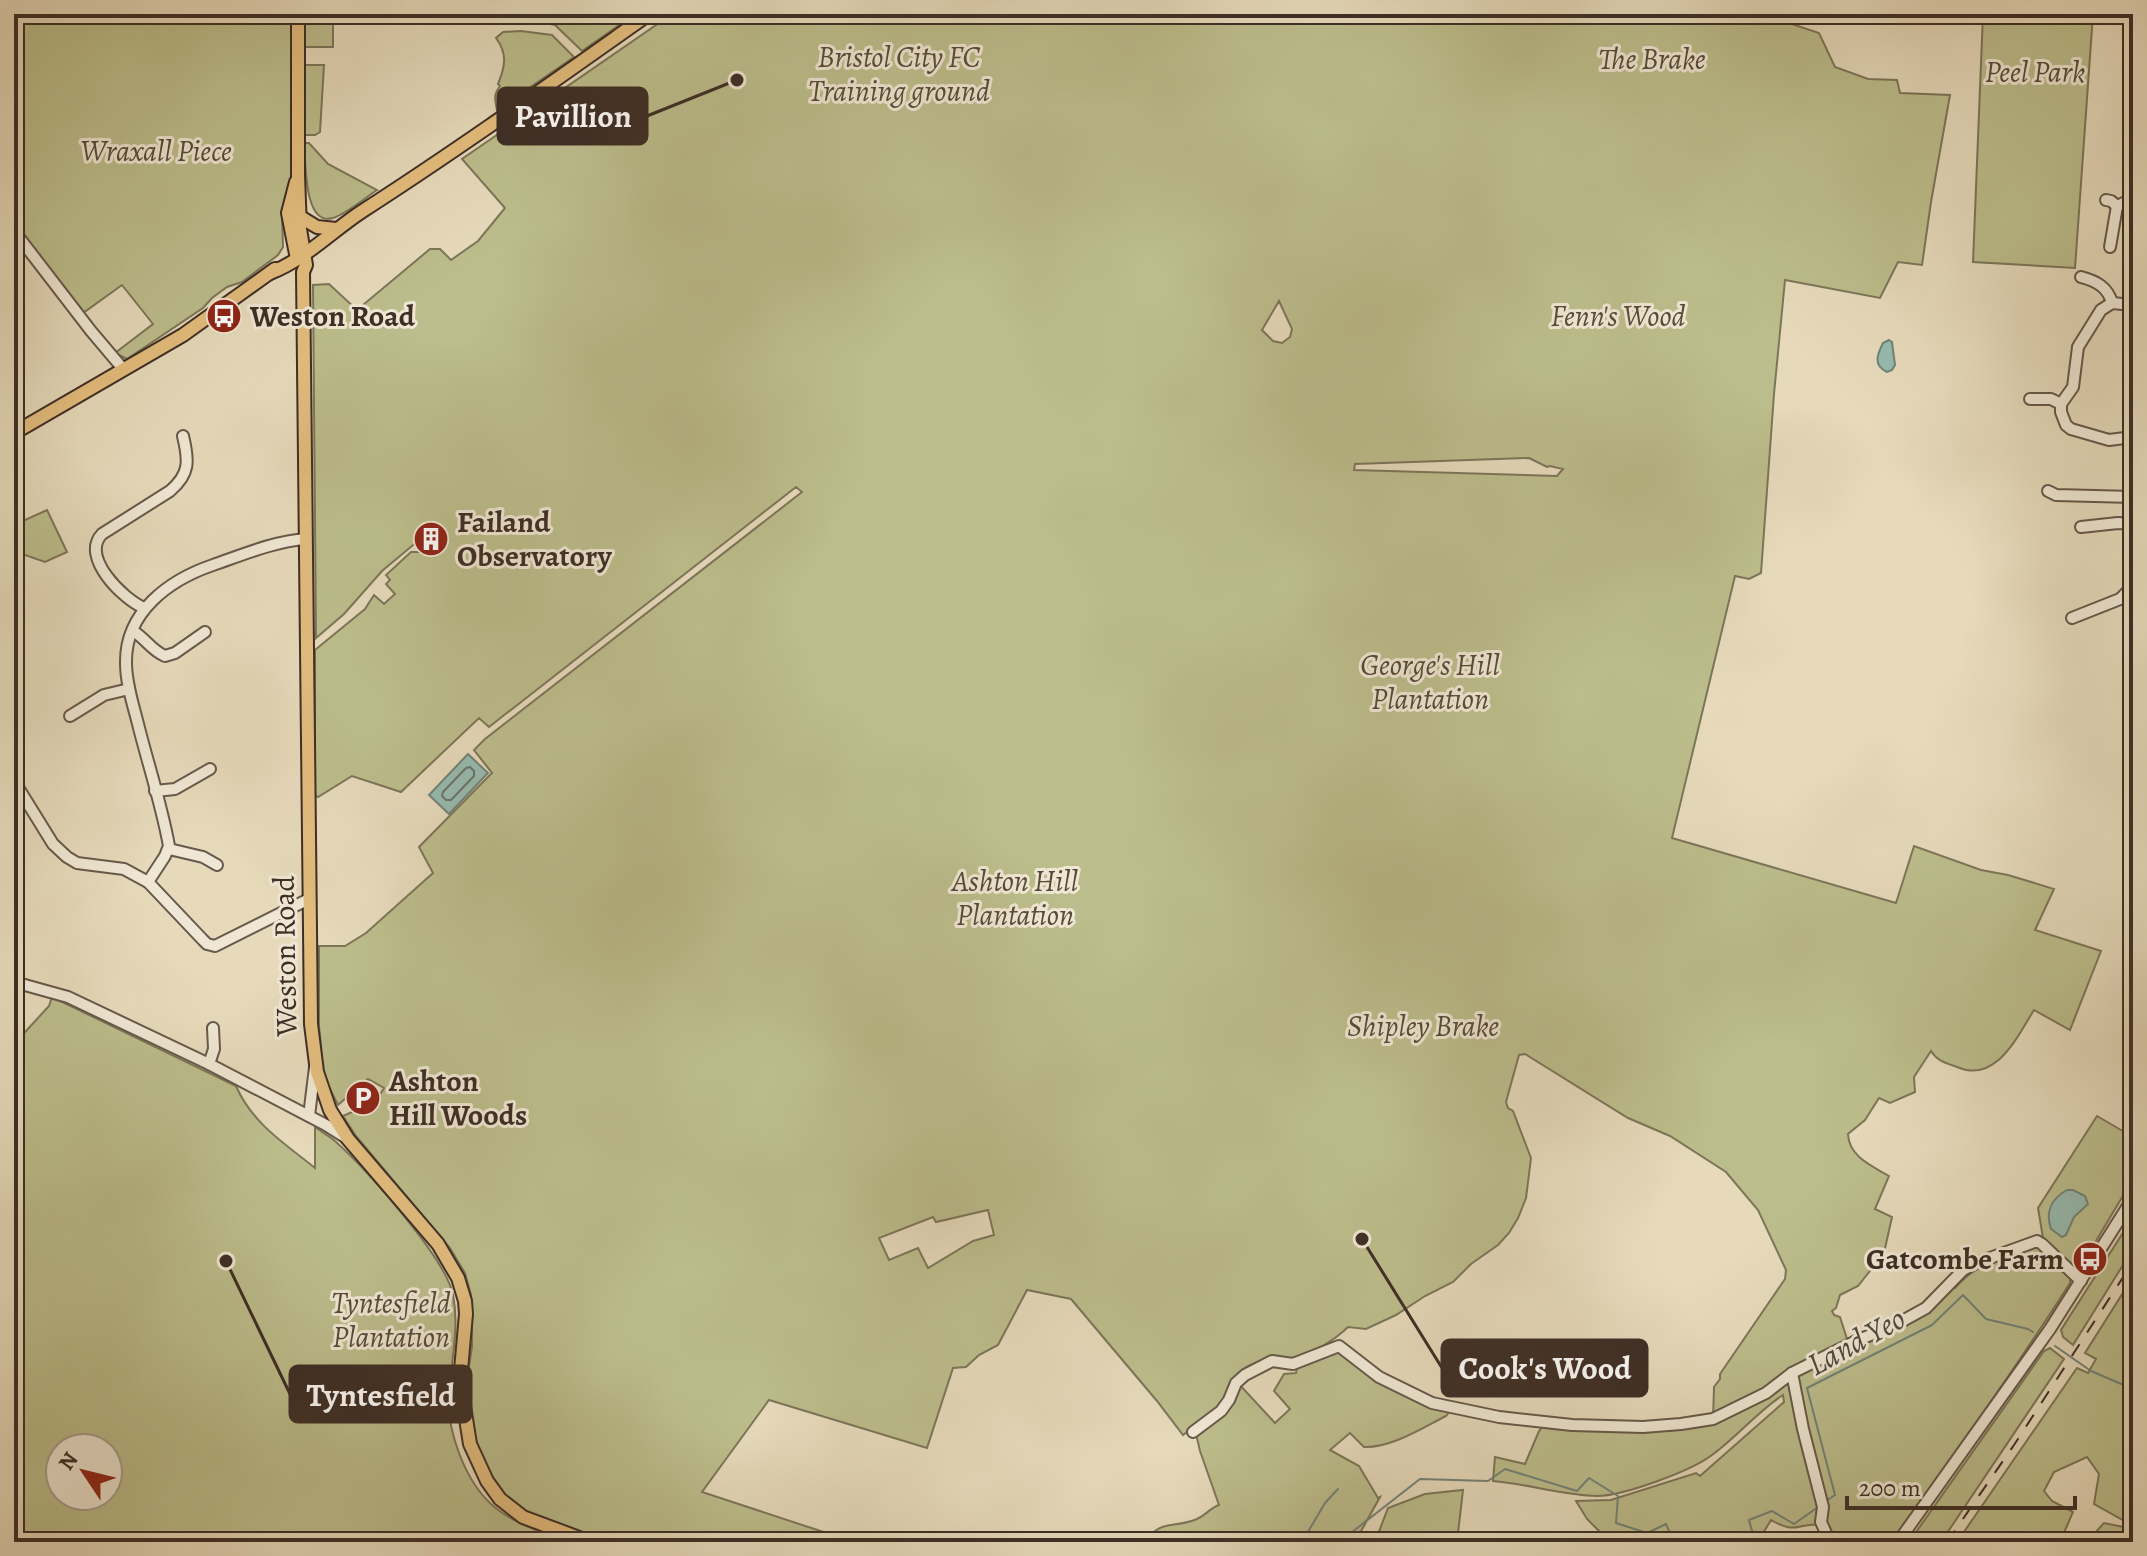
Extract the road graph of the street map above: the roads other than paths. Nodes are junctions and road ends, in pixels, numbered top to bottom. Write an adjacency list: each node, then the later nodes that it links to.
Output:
1 (298, 14): 3 (main road)
2 (649, 14): 8 (main road)
3 (298, 175): 7 (main road); 11 (main road)
4 (2133, 198): 6 (street)
5 (2106, 200): 6 (street)
6 (2117, 206): 10 (street)
7 (299, 216): 8 (main road); 11 (main road)
8 (336, 229): 11 (main road)
9 (14, 231): 15 (street)
10 (2107, 240)
11 (300, 253): 15 (main road); 27 (main road, Weston Road)
12 (2081, 277): 13 (street)
13 (2112, 303): 14 (street); 19 (street)
14 (2133, 305)
15 (124, 370): 20 (main road)
16 (2133, 382): 18 (street)
17 (2030, 399): 19 (street)
18 (2133, 400)
19 (2061, 404): 21 (street)
20 (14, 433)
21 (2133, 437)
22 (187, 443): 29 (street)
23 (2048, 491): 24 (street)
24 (2133, 497)
25 (2133, 524): 26 (street)
26 (2081, 527)
27 (306, 539): 29 (street); 41 (main road, Weston Road)
28 (2133, 586): 30 (street)
29 (144, 608): 31 (street)
30 (2072, 618)
31 (133, 631): 32 (street); 33 (street)
32 (205, 632)
33 (129, 689): 34 (street); 37 (street)
34 (72, 710)
35 (204, 769): 37 (street)
36 (14, 781): 40 (street)
37 (155, 791): 38 (street)
38 (169, 849): 39 (street); 40 (street)
39 (217, 865)
40 (148, 882): 41 (street)
41 (309, 899): 44 (main road, Weston Road)
42 (14, 982): 45 (street)
43 (217, 1035): 45 (street)
44 (315, 1063): 46 (street, Weston Road); 47 (main road, Weston Road)
45 (209, 1064): 46 (street)
46 (309, 1116): 47 (street)
47 (348, 1139): 52 (main road, Weston Road)
48 (2133, 1198): 49 (street)
49 (2081, 1281): 50 (street); 54 (street)
50 (1792, 1373): 51 (street); 53 (street)
51 (1193, 1432)
52 (590, 1542)
53 (1830, 1542)
54 (1898, 1542)

